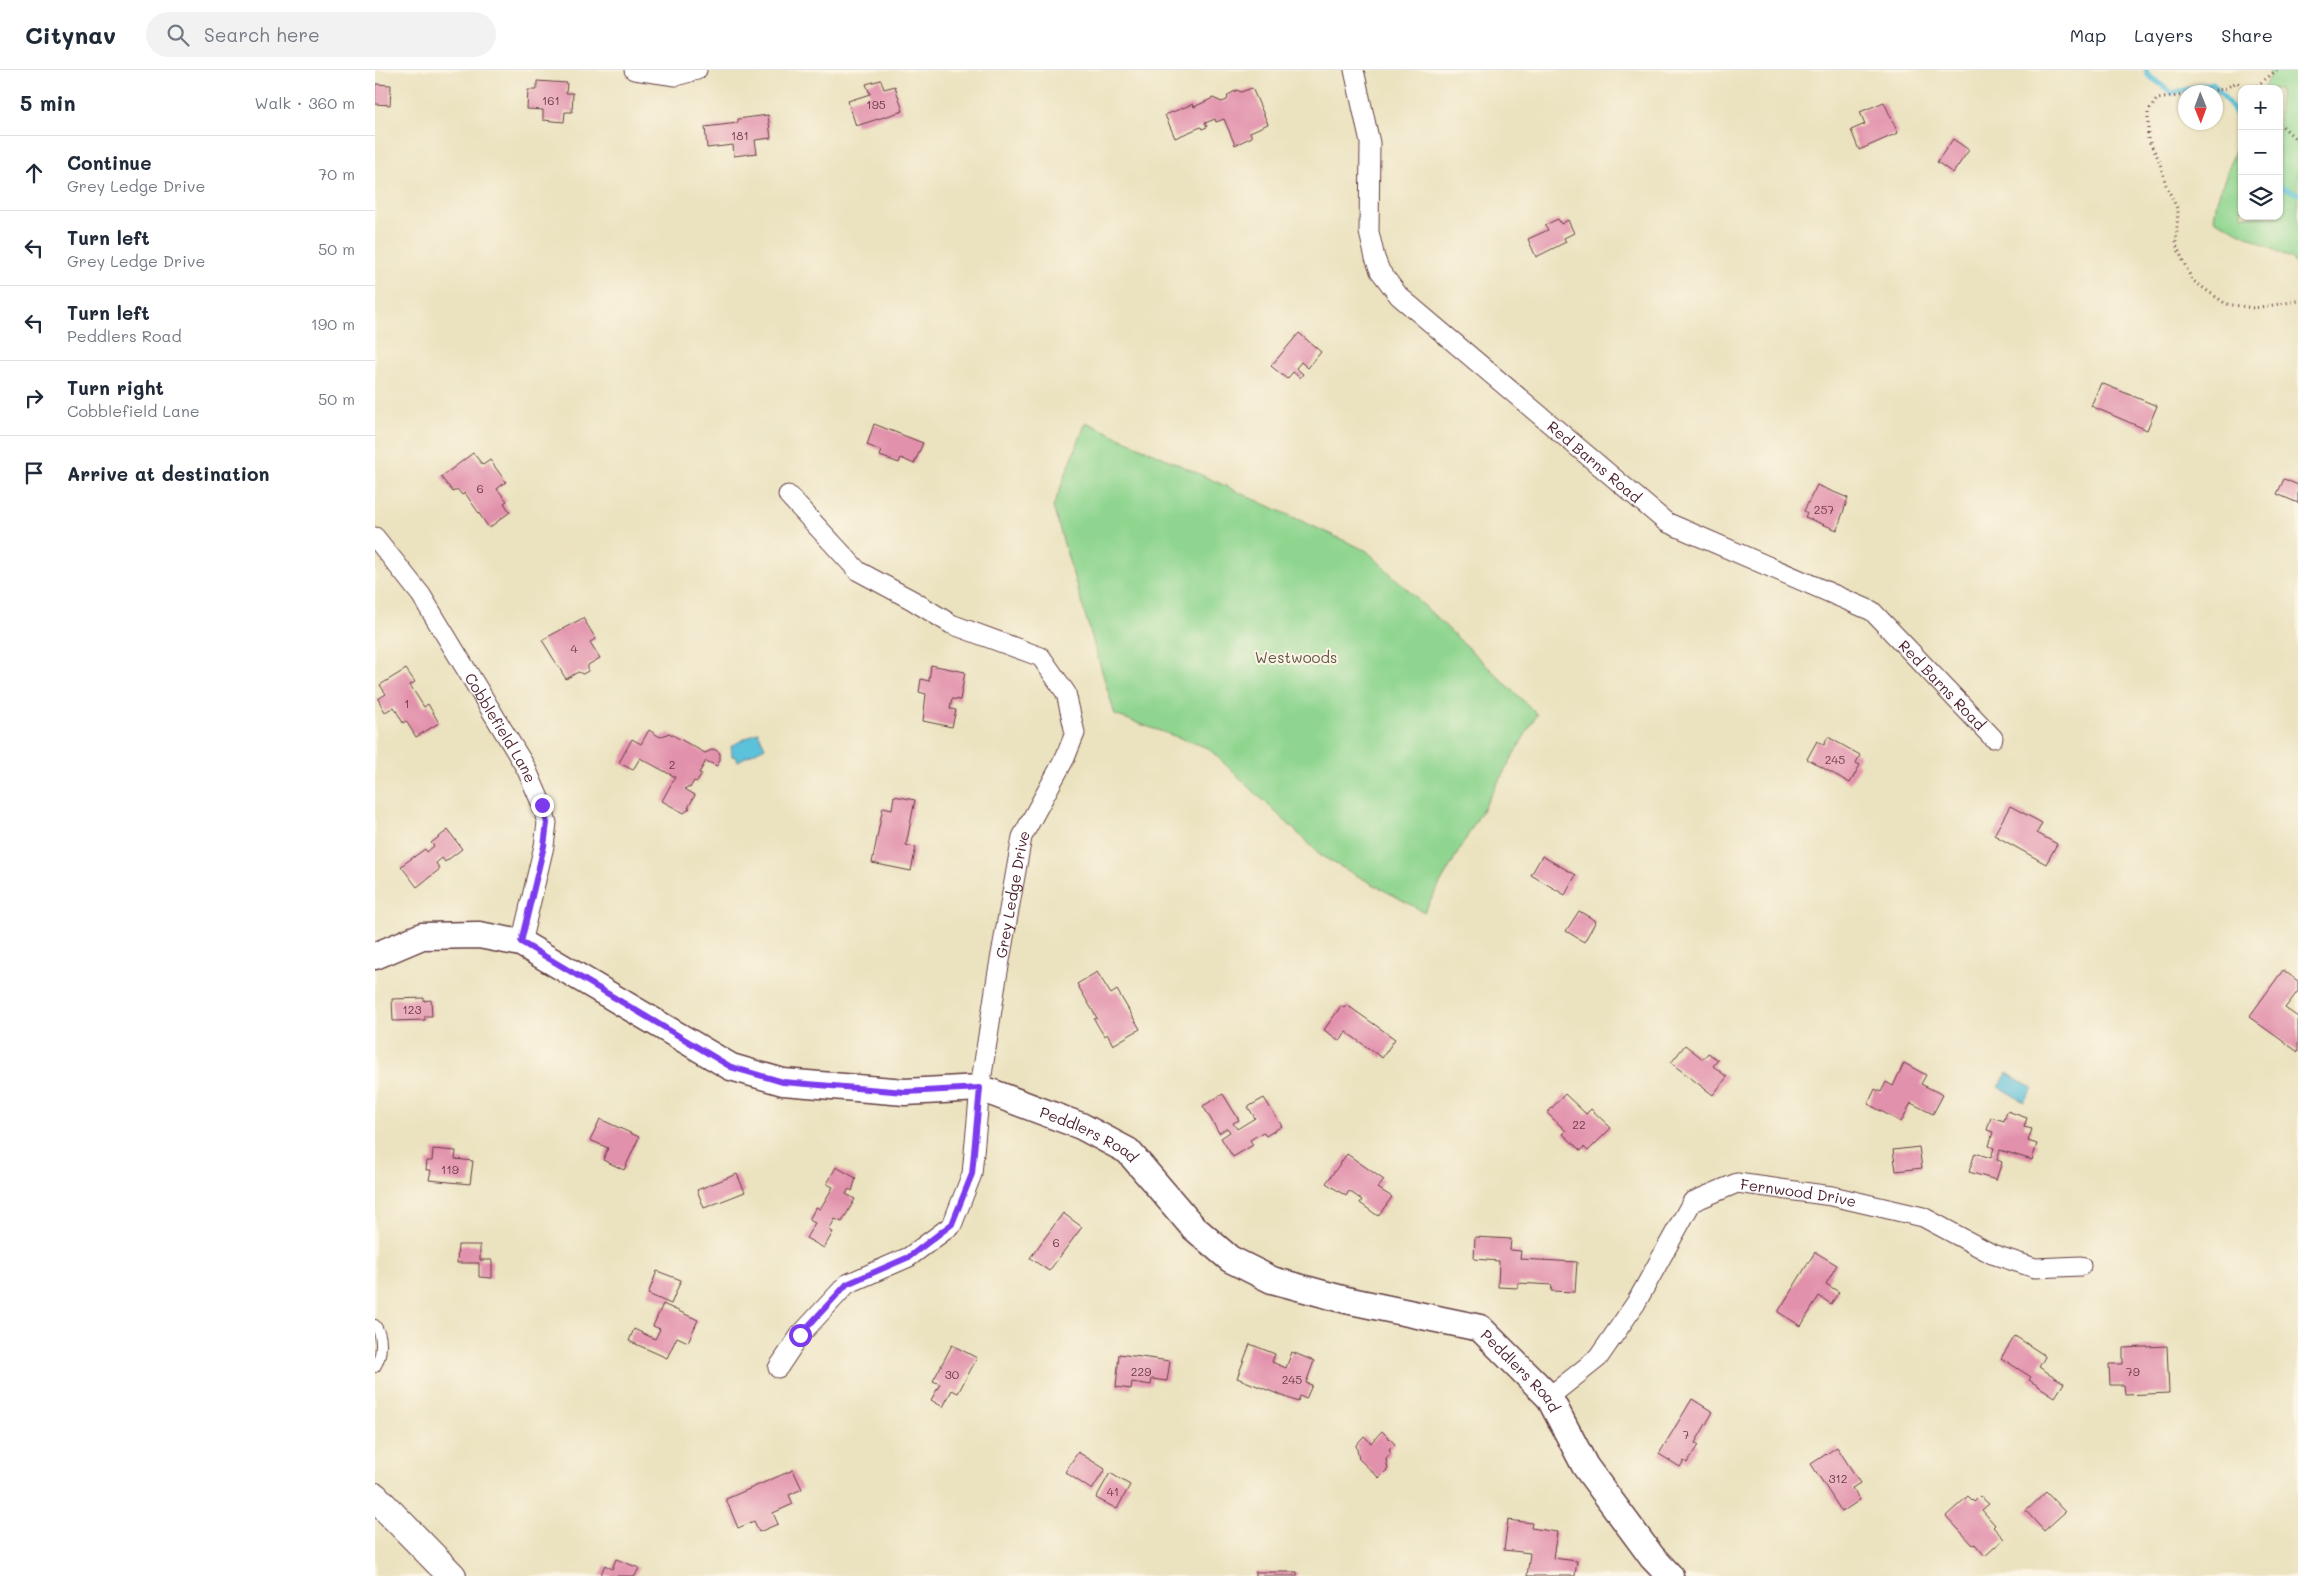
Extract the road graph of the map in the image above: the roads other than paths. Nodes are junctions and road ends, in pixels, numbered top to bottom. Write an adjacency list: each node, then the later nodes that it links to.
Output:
1 (634, 70): 2 (street)
2 (697, 70)
3 (1354, 70): 6 (street, Red Barns Road)
4 (788, 495): 9 (street, Grey Ledge Drive)
5 (375, 537): 7 (street, Cobblefield Lane)
6 (1993, 738)
7 (521, 942): 8 (street, Peddlers Road); 9 (street, Peddlers Road)
8 (375, 956)
9 (980, 1088): 13 (street, Grey Ledge Drive); 14 (street, Peddlers Road)
10 (2081, 1266): 14 (street, Fernwood Drive)
11 (377, 1328): 12 (lane)
12 (375, 1367)
13 (778, 1368)
14 (1549, 1397): 17 (street, Peddlers Road)
15 (375, 1497): 16 (main road)
16 (452, 1576)
17 (1670, 1576)

